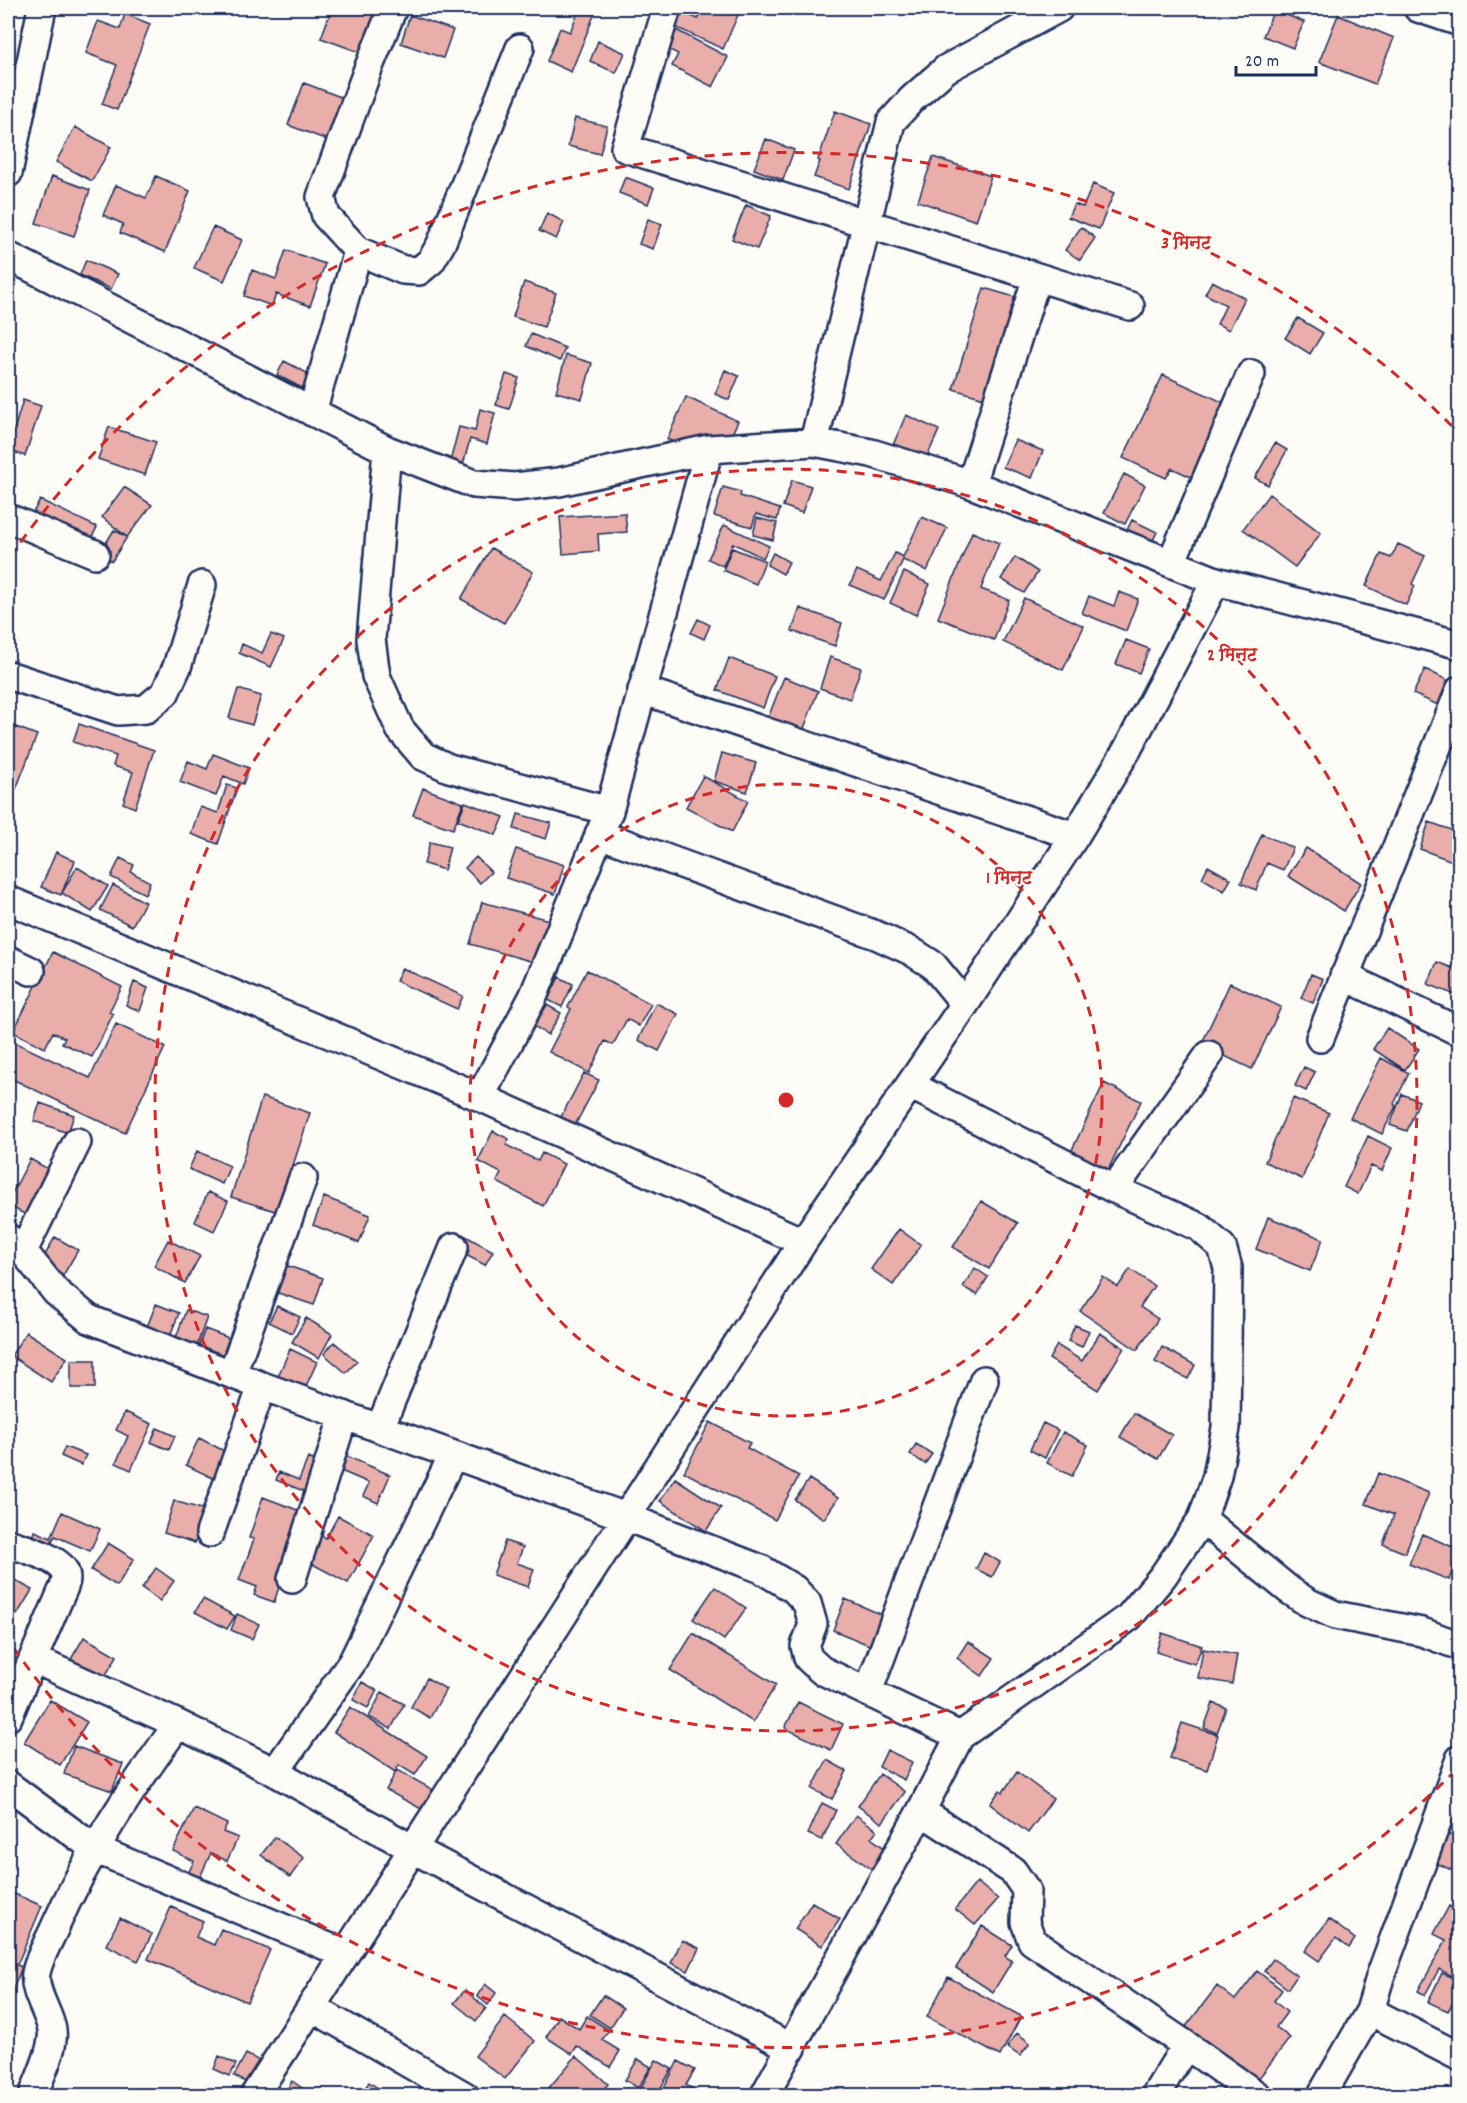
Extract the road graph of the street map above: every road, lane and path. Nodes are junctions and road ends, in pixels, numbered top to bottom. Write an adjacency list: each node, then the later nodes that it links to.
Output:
1 (42, 8): 8 (street)
2 (393, 8): 10 (street)
3 (667, 8): 9 (street)
4 (1059, 8): 9 (street)
5 (1418, 8): 6 (street)
6 (1460, 22)
7 (520, 48): 10 (street)
8 (8, 173)
9 (867, 223): 12 (street); 16 (street)
10 (358, 250): 15 (street)
11 (8, 256): 15 (street)
12 (1037, 277): 13 (street); 19 (street)
13 (1131, 306)
14 (1251, 374): 22 (street)
15 (312, 412): 18 (street)
16 (814, 442): 17 (street); 19 (street)
17 (709, 449): 18 (street); 27 (street)
18 (387, 450): 29 (street)
19 (971, 484): 22 (street)
20 (8, 518): 21 (street)
21 (95, 554)
22 (1171, 563): 23 (street)
23 (1216, 581): 25 (street); 30 (street)
24 (202, 585): 26 (street)
25 (1460, 645)
26 (8, 675)
27 (642, 690): 29 (street); 30 (street)
28 (1460, 690): 32 (street)
29 (604, 823): 33 (street); 38 (street)
30 (1075, 836): 33 (street)
31 (8, 900): 38 (street)
32 (1344, 976): 34 (street); 35 (street)
33 (965, 1004): 37 (street)
34 (1460, 1032)
35 (1320, 1038)
36 (1209, 1055): 41 (street)
37 (910, 1085): 41 (street); 42 (street)
38 (480, 1097): 42 (street)
39 (76, 1142): 43 (street)
40 (303, 1178): 45 (street)
41 (1114, 1189): 52 (street)
42 (803, 1242): 51 (street)
43 (15, 1244): 45 (street)
44 (454, 1247): 49 (street)
45 (232, 1374): 47 (street)
46 (984, 1380): 58 (street)
47 (262, 1386): 48 (street); 53 (street)
48 (344, 1415): 49 (street); 55 (street)
49 (380, 1428): 50 (street)
50 (453, 1455): 51 (street); 63 (street)
51 (626, 1517): 58 (street); 67 (street)
52 (1202, 1519): 56 (street); 61 (street)
53 (210, 1533)
54 (8, 1543): 57 (street)
55 (292, 1579)
56 (1460, 1646)
57 (33, 1659): 59 (street); 60 (street)
58 (868, 1692): 61 (street)
59 (8, 1717)
60 (178, 1724): 63 (street); 66 (street)
61 (960, 1736): 65 (street)
62 (1460, 1759): 70 (street)
63 (275, 1772): 67 (street)
64 (8, 1785): 66 (street)
65 (921, 1811): 71 (street); 72 (street)
66 (95, 1849): 68 (street); 74 (street)
67 (413, 1849): 68 (street); 72 (street)
68 (345, 1954): 69 (street)
69 (311, 2007): 75 (street); 76 (street)
70 (1370, 2011): 73 (street); 80 (street)
71 (1186, 2045): 78 (street); 79 (street)
72 (792, 2048): 77 (street)
73 (1460, 2057)
74 (33, 2096)
75 (255, 2096)
76 (465, 2096)
77 (764, 2096)
78 (1155, 2096)
79 (1258, 2096)
80 (1321, 2096)

